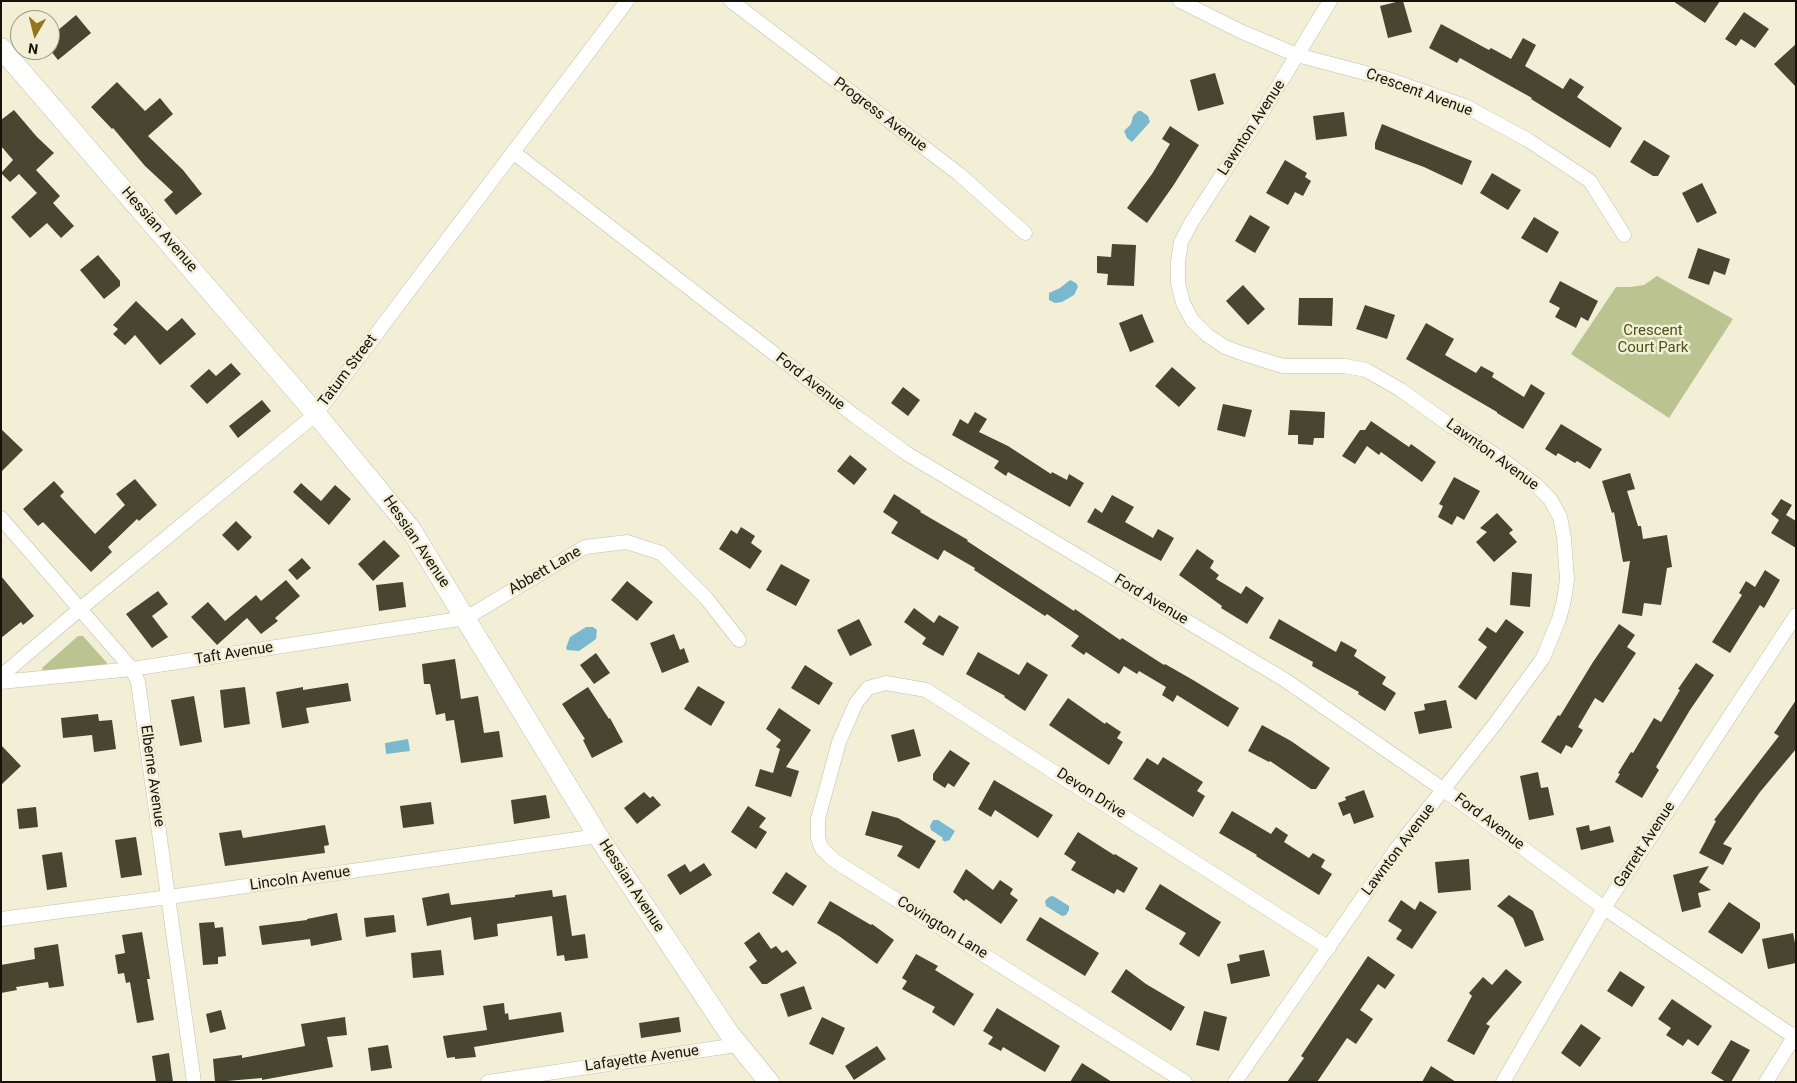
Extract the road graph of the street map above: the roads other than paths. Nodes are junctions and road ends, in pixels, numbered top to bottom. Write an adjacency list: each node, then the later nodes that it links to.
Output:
1 (627, 1): 7 (street, Tatum Street)
2 (731, 1): 8 (street, Progress Avenue)
3 (1180, 1): 6 (street, Crescent Avenue)
4 (1330, 1): 6 (street, Lawnton Avenue)
5 (1, 48): 10 (main road, Hessian Avenue)
6 (1298, 55): 9 (street, Crescent Avenue); 20 (street, Lawnton Avenue)
7 (513, 152): 10 (street, Tatum Street); 20 (street, Ford Avenue)
8 (1025, 233)
9 (1624, 235)
10 (316, 414): 12 (street, Tatum Street); 14 (main road, Hessian Avenue)
11 (1, 518): 12 (street, Elberne Avenue)
12 (80, 609): 16 (street, Elberne Avenue); 17 (street, Tatum Street)
13 (1796, 615): 23 (street, Garrett Avenue)
14 (466, 618): 15 (street, Abbett Lane); 16 (street, Taft Avenue); 21 (main road, Hessian Avenue)
15 (739, 640)
16 (132, 669): 18 (street, Taft Avenue); 22 (street, Elberne Avenue)
17 (1, 676)
18 (1, 682)
19 (852, 712): 25 (street, Devon Drive); 31 (street, Covington Lane)
20 (1444, 790): 23 (street, Ford Avenue); 25 (street, Lawnton Avenue)
21 (598, 836): 22 (street, Lincoln Avenue); 27 (main road, Hessian Avenue)
22 (169, 897): 24 (street, Lincoln Avenue); 28 (street, Elberne Avenue)
23 (1604, 908): 26 (street, Ford Avenue); 33 (street, Garrett Avenue)
24 (1, 919)
25 (1329, 948): 32 (street, Lawnton Avenue)
26 (1795, 1036): 34 (street)
27 (737, 1045): 29 (street, Lafayette Avenue); 30 (main road, Hessian Avenue)
28 (194, 1082)
29 (488, 1082)
30 (769, 1082)
31 (1185, 1082)
32 (1236, 1082)
33 (1502, 1082)
34 (1766, 1082)

